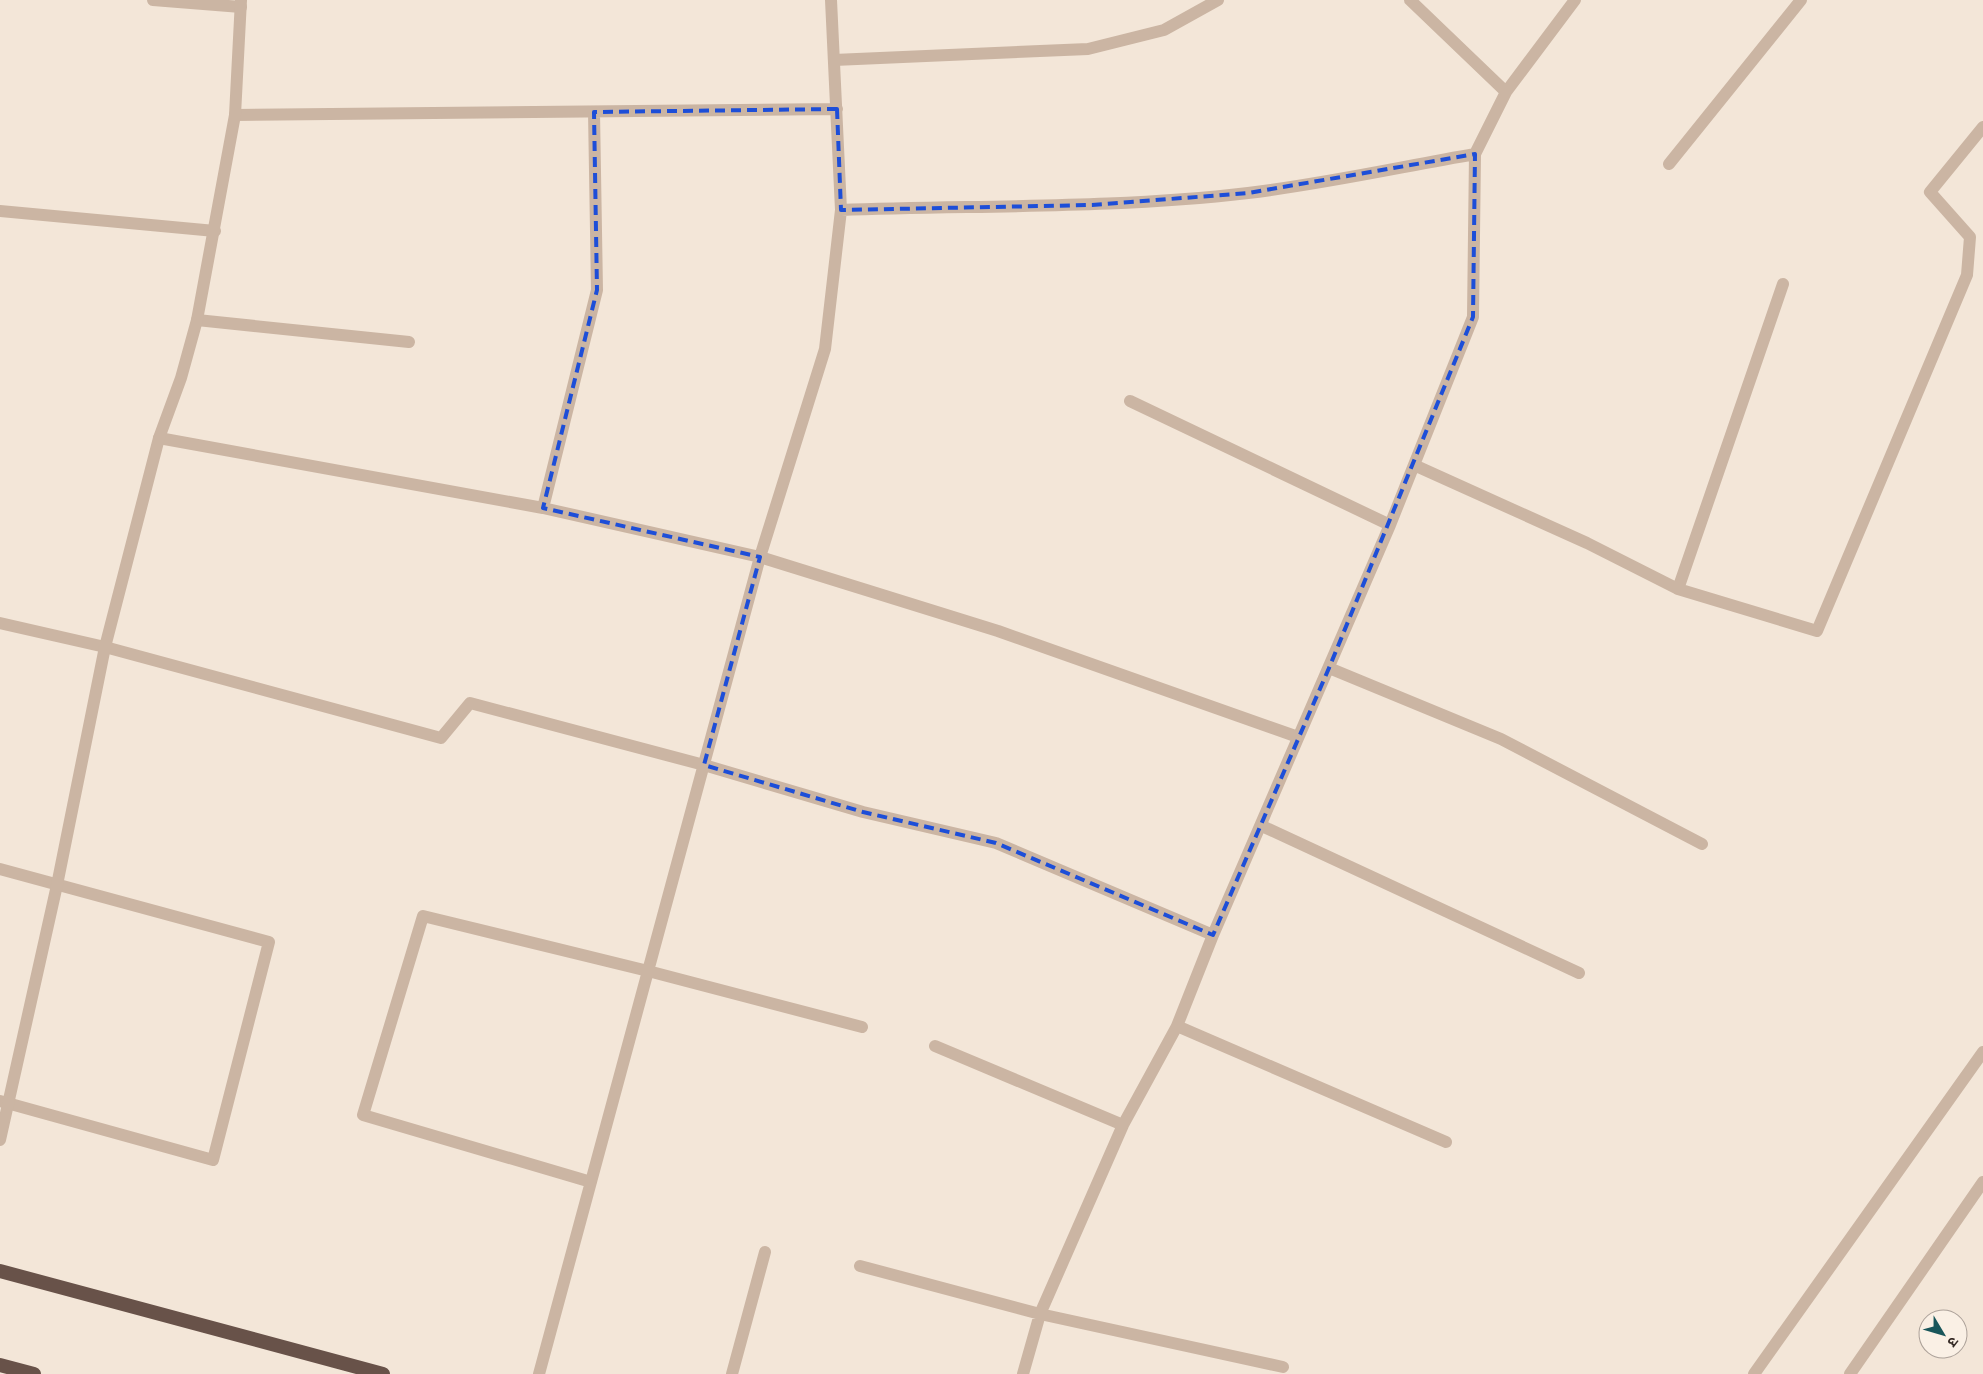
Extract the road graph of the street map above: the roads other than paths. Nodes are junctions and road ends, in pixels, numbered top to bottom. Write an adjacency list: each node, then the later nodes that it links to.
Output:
1 (154, 0): 7 (street)
2 (831, 0): 8 (street)
3 (1218, 0): 8 (street)
4 (1410, 0): 9 (street)
5 (1575, 0): 9 (street)
6 (1801, 0): 15 (street)
7 (241, 4): 12 (street)
8 (834, 60): 10 (street)
9 (1506, 92): 14 (street)
10 (837, 109): 11 (street); 16 (street)
11 (594, 112): 12 (street); 25 (street)
12 (235, 114): 18 (street)
13 (1983, 127): 28 (street)
14 (1475, 154): 16 (street); 24 (street)
15 (1669, 164)
16 (841, 210): 27 (street)
17 (0, 211): 18 (street)
18 (215, 231): 20 (street)
19 (1783, 284): 28 (street)
20 (197, 320): 21 (street); 23 (street)
21 (409, 342)
22 (1130, 400): 26 (street)
23 (159, 438): 25 (street); 30 (street)
24 (1414, 465): 26 (street); 28 (street)
25 (543, 508): 27 (street)
26 (1390, 525): 31 (street)
27 (760, 558): 32 (street); 33 (street)
28 (1678, 589)
29 (0, 623): 30 (street)
30 (105, 647): 33 (street); 37 (street)
31 (1329, 668): 32 (street); 35 (street)
32 (1298, 737): 34 (street)
33 (704, 765): 38 (street); 39 (street)
34 (1262, 826): 38 (street); 40 (street)
35 (1702, 844)
36 (0, 869): 37 (street)
37 (57, 885): 45 (street); 45 (street)
38 (1213, 935): 41 (street)
39 (648, 971): 42 (street); 49 (street); 49 (street)
40 (1579, 973)
41 (1177, 1026): 46 (street); 48 (street)
42 (862, 1027)
43 (935, 1046): 46 (street)
44 (1983, 1052): 62 (street)
45 (5, 1102): 47 (street)
46 (1123, 1125): 54 (street)
47 (0, 1140)
48 (1446, 1142)
49 (591, 1182): 59 (street)
50 (1983, 1182): 63 (street)
51 (765, 1252): 60 (street)
52 (860, 1266): 54 (street)
53 (0, 1271): 58 (highway)
54 (1040, 1314): 56 (street); 61 (street)
55 (0, 1365): 57 (highway)
56 (1283, 1367)
57 (34, 1374)
58 (383, 1374)
59 (539, 1374)
60 (732, 1374)
61 (1023, 1374)
62 (1754, 1374)
63 (1850, 1374)

